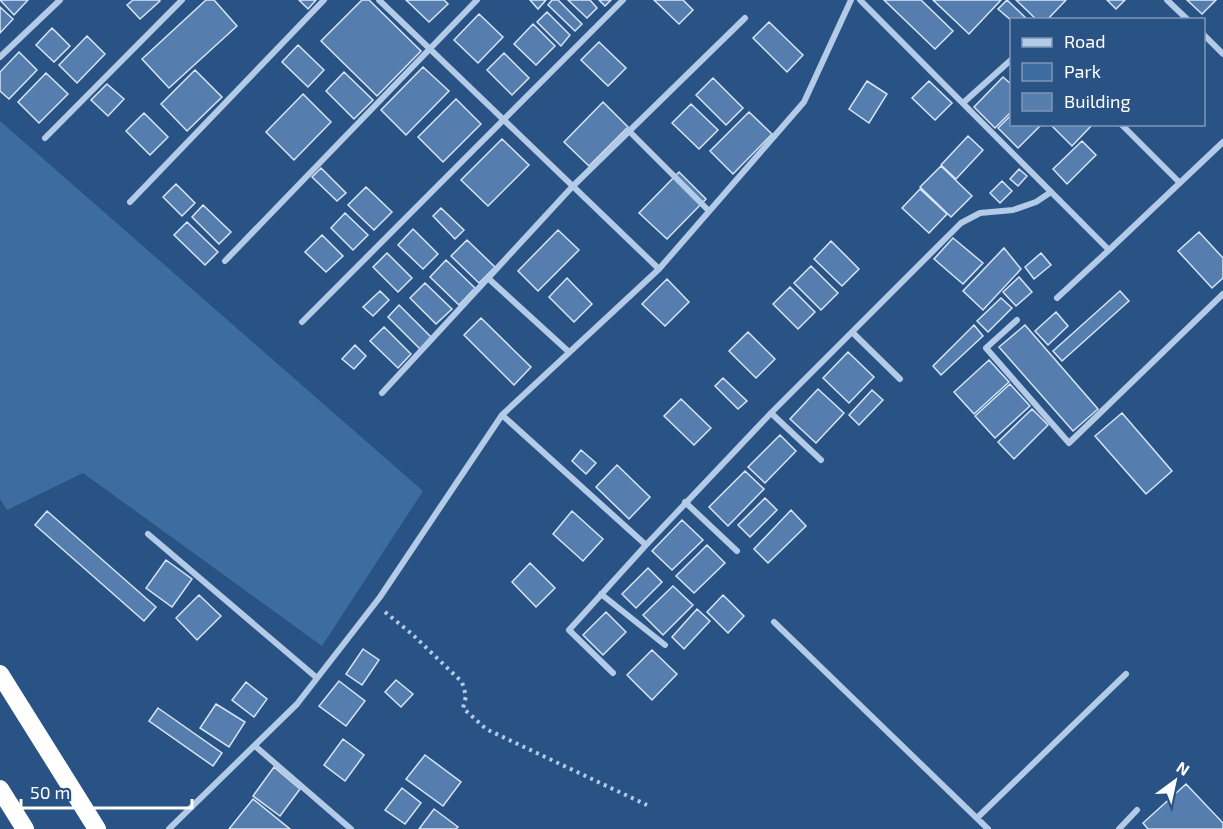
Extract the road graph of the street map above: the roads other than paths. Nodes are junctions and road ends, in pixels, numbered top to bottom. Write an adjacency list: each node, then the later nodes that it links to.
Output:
1 (60, 0): 15 (street)
2 (182, 0): 21 (street)
3 (324, 0): 26 (street)
4 (379, 0): 13 (street)
5 (477, 0): 13 (street)
6 (623, 0): 18 (street)
7 (851, 0): 27 (street)
8 (861, 0): 17 (street)
9 (1167, 0): 11 (street)
10 (745, 18): 20 (street)
11 (1186, 18)
12 (1205, 37): 14 (street)
13 (430, 50): 18 (street); 29 (street)
14 (1223, 54)
15 (0, 57)
16 (1010, 60): 17 (street)
17 (963, 103): 25 (street)
18 (503, 118): 24 (street); 35 (street)
19 (1123, 126): 23 (street)
20 (629, 131): 24 (street); 27 (street)
21 (45, 138)
22 (1223, 142): 23 (street)
23 (1180, 183): 28 (street)
24 (572, 187): 30 (street); 31 (street)
25 (1051, 192): 28 (street); 36 (street)
26 (130, 202)
27 (709, 211): 30 (street)
28 (1109, 250): 33 (street)
29 (225, 261)
30 (659, 269): 37 (street)
31 (489, 279): 37 (street); 39 (street)
32 (1223, 294): 34 (street)
33 (1057, 298)
34 (1017, 320)
35 (302, 321)
36 (852, 332): 38 (street); 40 (street)
37 (569, 352): 41 (street)
38 (900, 379)
39 (382, 393)
40 (771, 413): 42 (street); 43 (street)
41 (502, 415): 45 (street); 53 (street)
42 (821, 460)
43 (685, 502): 45 (street); 46 (street)
44 (148, 534): 53 (street)
45 (646, 545): 47 (street)
46 (737, 551)
47 (602, 594): 49 (street); 50 (street)
48 (774, 622): 57 (street)
49 (665, 645)
50 (613, 673)
51 (0, 674): 59 (highway)
52 (1126, 674): 57 (street)
53 (317, 678): 54 (street)
54 (255, 746): 60 (street); 61 (street)
55 (0, 789): 58 (highway)
56 (1137, 810): 63 (street)
57 (976, 818): 62 (street)
58 (25, 829)
59 (97, 829)
60 (169, 829)
61 (351, 829)
62 (988, 829)
63 (1119, 829)

